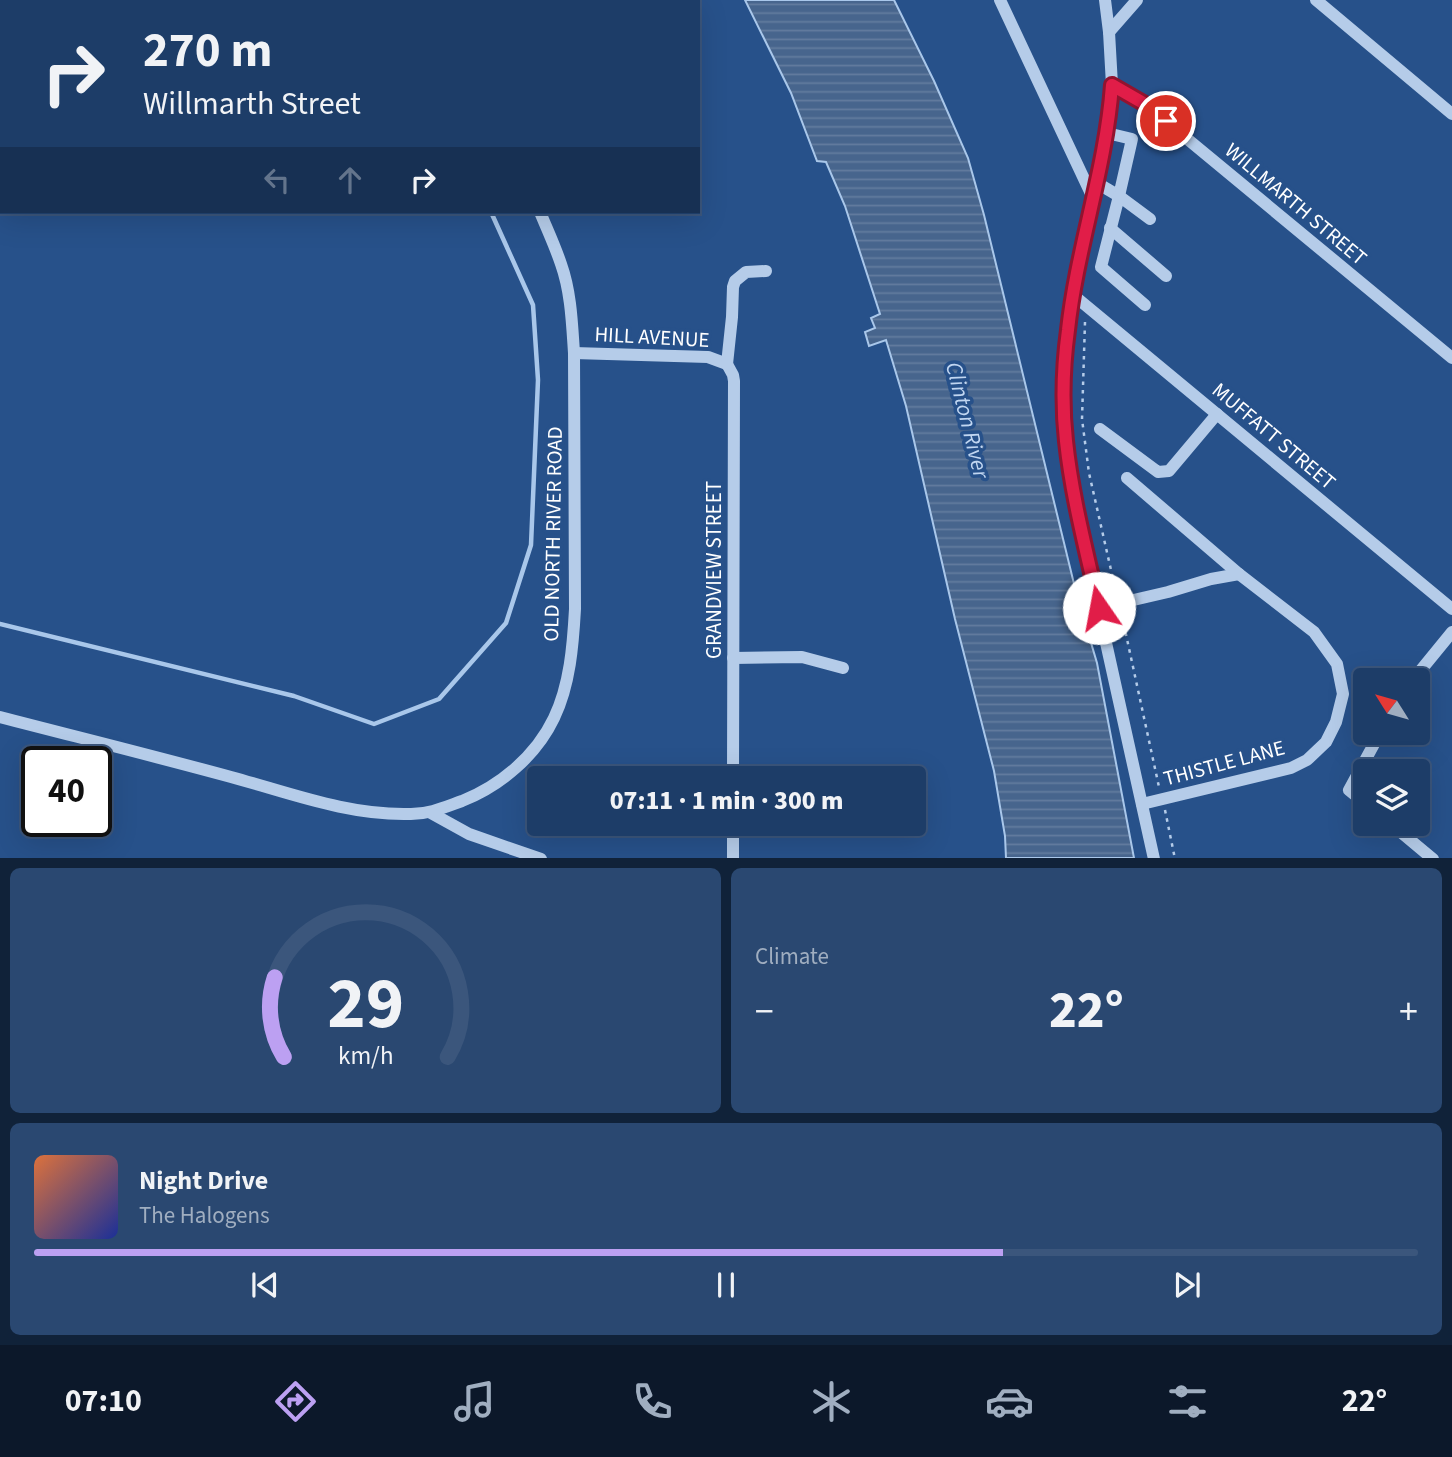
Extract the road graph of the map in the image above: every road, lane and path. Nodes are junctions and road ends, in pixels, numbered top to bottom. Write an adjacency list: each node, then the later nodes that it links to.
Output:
1 (1000, 0): 11 (street)
2 (1105, 0): 5 (street)
3 (1137, 0): 5 (street)
4 (1317, 0): 7 (street)
5 (1109, 32): 6 (street)
6 (1112, 85): 8 (street); 21 (street, WILLMARTH STREET)
7 (1452, 114)
8 (1107, 133): 9 (street); 10 (street)
9 (1097, 183): 10 (street); 11 (street)
10 (1119, 196): 13 (street); 14 (street)
11 (1093, 198): 17 (street)
12 (541, 214): 20 (street, OLD NORTH RIVER ROAD)
13 (1150, 219)
14 (1110, 228): 16 (street); 19 (street)
15 (766, 271): 22 (street, GRANDVIEW STREET)
16 (1166, 276)
17 (1072, 293): 18 (street, MUFFATT STREET); 28 (street)
18 (1086, 305): 23 (street, MUFFATT STREET); 27 (path)
19 (1145, 305)
20 (574, 353): 22 (street, HILL AVENUE); 38 (street, OLD NORTH RIVER ROAD)
21 (1452, 358)
22 (727, 364): 31 (street, GRANDVIEW STREET)
23 (1217, 414): 24 (street); 29 (street, MUFFATT STREET)
24 (1100, 429)
25 (1127, 478): 26 (street, THISTLE LANE)
26 (1239, 574): 27 (street); 36 (street, THISTLE LANE)
27 (1119, 603): 28 (street); 36 (path)
28 (1099, 608): 37 (street)
29 (1452, 609)
30 (1452, 632): 33 (street)
31 (733, 658): 32 (street); 35 (street, GRANDVIEW STREET)
32 (843, 668)
33 (1423, 668)
34 (0, 718): 38 (street, OLD NORTH RIVER ROAD)
35 (733, 766)
36 (1162, 799): 37 (street, THISTLE LANE); 44 (path)
37 (1142, 804): 43 (street)
38 (431, 813): 41 (street)
39 (733, 836): 42 (street)
40 (1405, 836): 45 (street)
41 (538, 858)
42 (733, 858)
43 (1154, 858)
44 (1175, 858)
45 (1432, 858)

